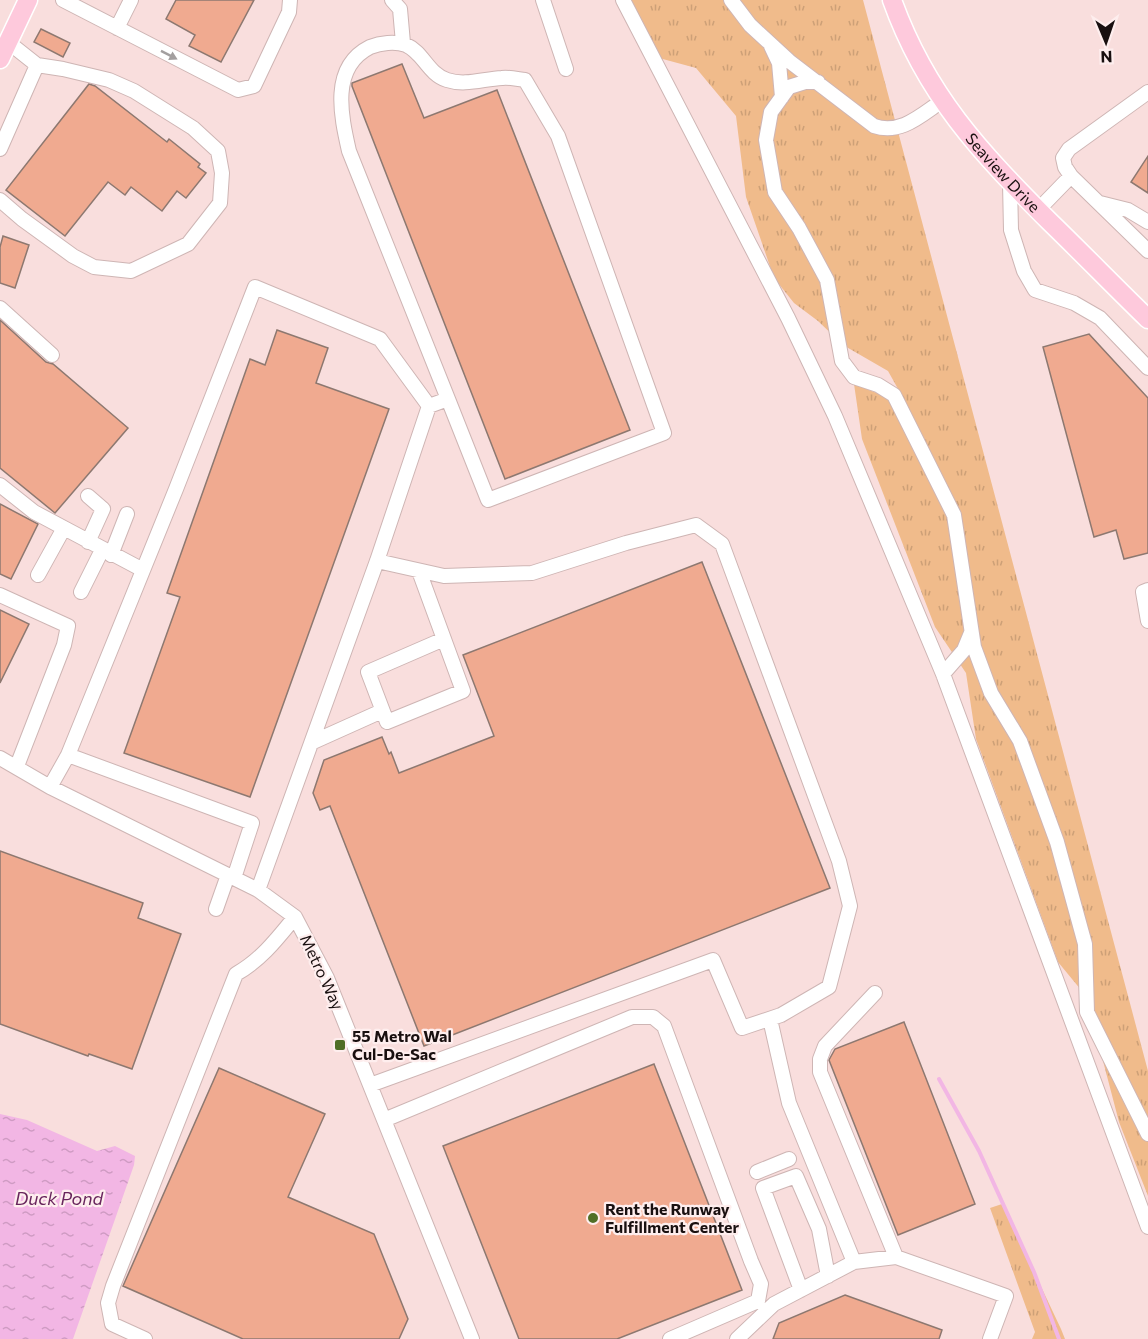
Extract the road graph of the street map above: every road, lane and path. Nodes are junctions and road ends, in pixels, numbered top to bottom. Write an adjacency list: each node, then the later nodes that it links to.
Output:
1 (26, 0): 13 (main road)
2 (63, 0): 10 (street)
3 (131, 0): 10 (street)
4 (290, 0): 10 (street, one-way to 4)
5 (392, 0): 12 (street)
6 (543, 0): 15 (street)
7 (623, 0): 50 (street)
8 (731, 0): 11 (street)
9 (892, 0): 19 (main road, Seaview Drive)
10 (117, 28)
11 (770, 43): 16 (street); 18 (street)
12 (403, 44): 32 (street); 32 (street)
13 (4, 50): 14 (street)
14 (38, 65): 20 (street); 23 (street)
15 (566, 69)
16 (818, 82): 18 (street); 19 (street)
17 (1148, 92): 21 (street)
18 (782, 97): 48 (street)
19 (942, 101): 22 (main road, Seaview Drive)
20 (0, 149)
21 (1071, 176): 24 (street); 25 (street)
22 (1010, 183): 25 (main road, Seaview Drive); 31 (street)
23 (0, 200)
24 (1099, 203): 26 (street); 27 (street)
25 (1038, 210): 29 (main road, Seaview Drive)
26 (1148, 222)
27 (1148, 251)
28 (0, 308): 30 (street)
29 (1148, 319)
30 (52, 355)
31 (1148, 368)
32 (448, 399): 33 (street)
33 (429, 406): 40 (street); 41 (street)
34 (0, 485): 37 (street)
35 (88, 496): 38 (street)
36 (127, 514): 39 (street)
37 (64, 528): 38 (street); 43 (street)
38 (88, 542): 39 (street)
39 (106, 552): 41 (street); 45 (street)
40 (377, 561): 42 (street); 52 (street)
41 (143, 570): 53 (street)
42 (420, 571): 49 (street); 62 (street)
43 (38, 575)
44 (1148, 590): 47 (street)
45 (81, 592)
46 (0, 595): 55 (street)
47 (1148, 621)
48 (972, 631): 50 (street); 65 (street)
49 (444, 639): 51 (street); 51 (street)
50 (943, 674): 68 (street)
51 (382, 711): 52 (street)
52 (313, 742): 58 (street)
53 (68, 755): 56 (street); 57 (street)
54 (0, 758): 55 (street, Metro Way)
55 (17, 766): 56 (street, Metro Way)
56 (50, 787): 57 (street, Metro Way)
57 (231, 877): 58 (street, Metro Way); 59 (street)
58 (258, 890): 60 (street, Metro Way)
59 (216, 909)
60 (295, 916): 63 (street, Metro Way); 77 (street)
61 (875, 993): 72 (street)
62 (770, 1019): 63 (street); 69 (street)
63 (370, 1084): 64 (street, Metro Way)
64 (384, 1120): 76 (street); 78 (street, Metro Way)
65 (1148, 1134)
66 (789, 1159): 67 (street)
67 (757, 1172)
68 (1143, 1197): 70 (street)
69 (840, 1227): 71 (street); 73 (street)
70 (1148, 1227)
71 (820, 1236): 74 (street); 75 (street)
72 (896, 1257): 73 (street); 80 (street)
73 (854, 1262): 74 (street)
74 (828, 1276): 75 (street)
75 (801, 1290): 79 (street)
76 (673, 1338)
77 (145, 1339)
78 (471, 1339)
79 (737, 1339)
80 (990, 1339)

